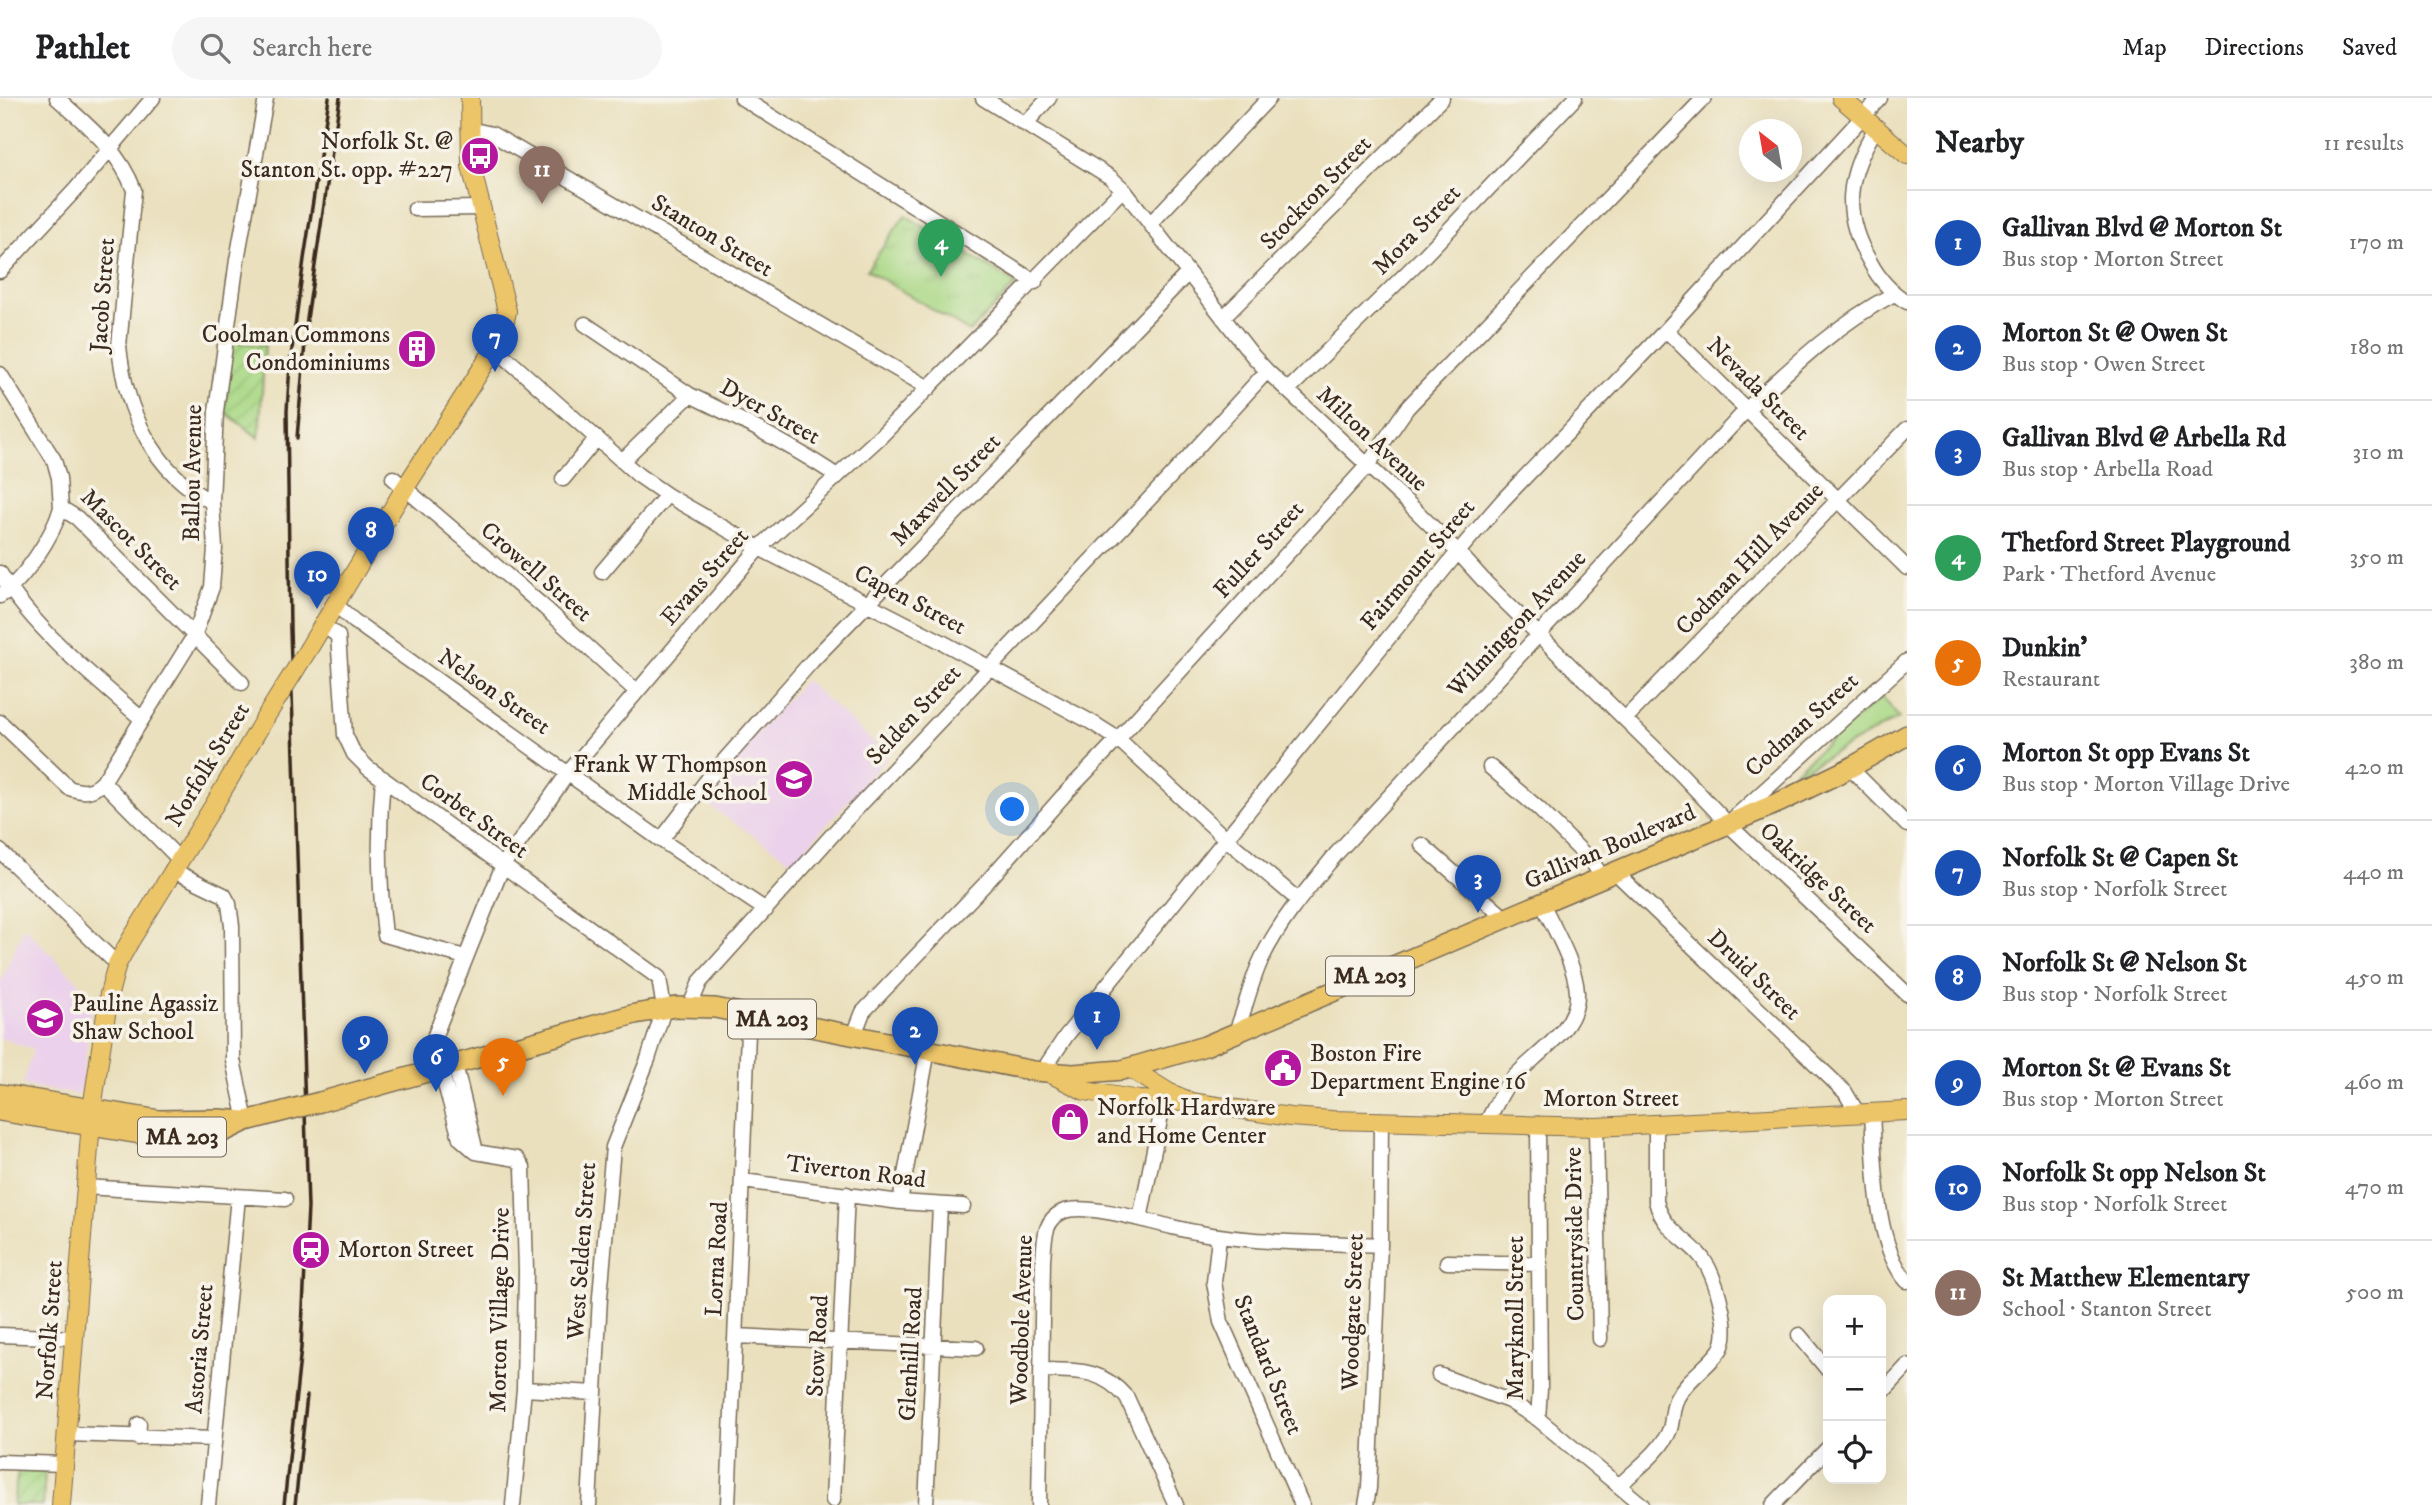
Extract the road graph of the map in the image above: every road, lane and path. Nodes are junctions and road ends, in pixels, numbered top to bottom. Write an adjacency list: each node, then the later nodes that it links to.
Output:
1 (57, 98): 18 (street, Jacob Street)
2 (153, 98): 18 (street)
3 (266, 98): 48 (street, Ballou Avenue)
4 (470, 98): 17 (main road, Norfolk Street)
5 (742, 98): 26 (street)
6 (983, 98): 15 (street, Milton Avenue)
7 (1049, 98): 15 (street)
8 (1269, 98): 23 (street)
9 (1442, 98): 29 (street, Stockton Street)
10 (1575, 98): 36 (street, Mora Street)
11 (1704, 98): 42 (street, Fuller Street)
12 (1841, 98): 14 (main road)
13 (1880, 98): 14 (street, Fairmount Street)
14 (1862, 116): 16 (main road); 31 (street, Fairmount Street)
15 (1025, 124): 20 (street, Milton Avenue)
16 (1876, 128): 19 (main road); 27 (street)
17 (469, 129): 21 (main road, Norfolk Street); 35 (street, Stanton Street)
18 (111, 148): 24 (street); 48 (street, Jacob Street)
19 (1907, 155)
20 (1123, 189): 23 (street, Milton Avenue); 26 (street, Evans Street)
21 (480, 208): 22 (street); 32 (main road, Norfolk Street)
22 (415, 209)
23 (1150, 224): 25 (street, Milton Avenue)
24 (0, 271)
25 (1188, 273): 29 (street, Milton Avenue); 56 (street, Maxwell Street)
26 (1035, 282): 35 (street, Evans Street)
27 (1894, 294): 28 (street); 38 (street, Wilmington Avenue)
28 (1907, 302)
29 (1223, 318): 33 (street, Milton Avenue)
30 (584, 324): 37 (street)
31 (1666, 330): 38 (street, Nevada Street); 51 (street, Fairmount Street)
32 (495, 348): 40 (street, Capen Street); 45 (main road, Norfolk Street)
33 (1267, 371): 36 (street, Milton Avenue); 64 (street, Selden Street)
34 (0, 374): 49 (street, Mascot Street)
35 (929, 388): 43 (street, Evans Street)
36 (1288, 390): 42 (street, Milton Avenue)
37 (690, 395): 41 (street, Dyer Street); 43 (street, Dyer Street)
38 (1748, 408): 47 (street, Nevada Street); 60 (street, Wilmington Avenue)
39 (1907, 429): 47 (street, Codman Hill Avenue)
40 (596, 439): 41 (street, Capen Street); 44 (street)
41 (622, 461): 46 (street, Capen Street)
42 (1367, 466): 51 (street, Milton Avenue); 71 (street, Fuller Street)
43 (837, 477): 50 (street, Evans Street)
44 (563, 479)
45 (399, 483): 57 (main road, Norfolk Street); 66 (street, Crowell Street)
46 (667, 495): 50 (street, Capen Street); 53 (street)
47 (1837, 501): 52 (street, Nevada Street); 68 (street, Codman Hill Avenue)
48 (212, 502): 61 (street, Ballou Avenue)
49 (61, 508): 55 (street); 61 (street, Mascot Street)
50 (759, 548): 56 (street, Capen Street); 66 (street, Evans Street)
51 (1458, 552): 60 (street, Milton Avenue); 79 (street, Fairmount Street)
52 (1907, 568)
53 (602, 572)
54 (0, 573): 55 (street)
55 (5, 593): 67 (street)
56 (867, 603): 64 (street, Capen Street); 80 (street, Maxwell Street)
57 (335, 604): 58 (street, Nelson Street); 59 (main road, Norfolk Street)
58 (354, 621): 62 (street); 74 (street, Nelson Street)
59 (322, 624): 62 (street); 83 (main road, Norfolk Street, bridge)
60 (1539, 633): 68 (street, Milton Avenue); 86 (street, Wilmington Avenue)
61 (194, 636): 65 (street, Mascot Street); 67 (street, Ballou Avenue)
62 (338, 636): 75 (street, Corbet Street)
63 (1907, 661): 77 (street, Codman Street)
64 (989, 669): 71 (street, Capen Street); 88 (street, Selden Street)
65 (242, 683)
66 (636, 691): 74 (street, Evans Street)
67 (142, 719): 76 (street, Ballou Avenue)
68 (1625, 719): 77 (street, Milton Avenue)
69 (0, 722): 76 (street)
70 (1907, 735): 73 (highway, Gallivan Boulevard / MA 203)
71 (1118, 739): 79 (street, Capen Street); 97 (street, Fuller Street)
72 (1490, 767): 85 (street, Druid Street)
73 (1850, 768): 77 (highway, Gallivan Boulevard / MA 203); 78 (street)
74 (568, 773): 80 (street, Nelson Street); 84 (street, Evans Street)
75 (383, 778): 84 (street, Corbet Street); 90 (street)
76 (103, 782): 83 (street)
77 (1728, 824): 85 (highway, Gallivan Boulevard / MA 203); 92 (street, Oakridge Street)
78 (1907, 825)
79 (1225, 838): 86 (street, Capen Street); 100 (street, Fairmount Street)
80 (661, 840): 88 (street, Nelson Street)
81 (1422, 845): 89 (street)
82 (0, 851): 91 (street)
83 (176, 865): 91 (main road, Norfolk Street); 108 (street)
84 (503, 865): 90 (street, Evans Street); 94 (street, Corbet Street)
85 (1609, 874): 87 (highway, Gallivan Boulevard / MA 203); 106 (street, Druid Street)
86 (1298, 900): 96 (street, Wilmington Avenue)
87 (1542, 903): 89 (highway, Gallivan Boulevard / MA 203); 110 (street)
88 (766, 910): 93 (street, Selden Street)
89 (1506, 919): 96 (highway, Gallivan Boulevard / MA 203)
90 (466, 957): 99 (street, Evans Street)
91 (117, 964): 107 (main road, Norfolk Street)
92 (1907, 994)
93 (690, 1006): 94 (highway, Morton Street / MA 203); 95 (highway, Morton Street / MA 203)
94 (664, 1009): 99 (highway, Morton Street / MA 203); 142 (street, West Selden Street)
95 (751, 1015): 97 (highway, Morton Street / MA 203); 114 (street, Lorna Road)
96 (1235, 1034): 101 (highway, Gallivan Boulevard / MA 203)
97 (854, 1035): 98 (highway, Morton Street / MA 203)
98 (929, 1050): 100 (highway, Morton Street / MA 203); 119 (street)
99 (447, 1067): 108 (highway, Morton Street / MA 203, bridge); 140 (street, Morton Village Drive)
100 (1047, 1069): 101 (highway, Morton Street / MA 203); 103 (main road, Morton Street)
101 (1131, 1069): 103 (main road)
102 (0, 1094): 107 (highway, Morton Street / MA 203)
103 (1167, 1097): 109 (main road, Morton Street); 122 (street)
104 (0, 1111): 107 (highway, Morton Street / MA 203)
105 (1907, 1111): 106 (main road, Morton Street)
106 (1865, 1114): 112 (main road, Morton Street); 127 (street)
107 (91, 1117): 108 (highway, Morton Street / MA 203); 115 (main road, Norfolk Street)
108 (246, 1121)
109 (1381, 1121): 110 (main road, Morton Street); 124 (street, Woodgate Street)
110 (1486, 1123): 111 (main road, Morton Street)
111 (1538, 1124): 113 (main road, Morton Street); 126 (street, Maryknoll Street)
112 (1656, 1125): 113 (main road, Morton Street); 149 (street)
113 (1596, 1127): 132 (street, Countryside Drive)
114 (743, 1181): 116 (street, Tiverton Road); 130 (street, Lorna Road)
115 (85, 1186): 117 (street); 131 (main road, Norfolk Street)
116 (847, 1194): 119 (street, Tiverton Road); 133 (street, Stow Road)
117 (238, 1197): 118 (street); 145 (street, Astoria Street)
118 (285, 1199)
119 (900, 1202): 120 (street, Tiverton Road)
120 (940, 1206): 121 (street, Tiverton Road); 134 (street, Glenhill Road)
121 (963, 1206)
122 (1140, 1219): 123 (street, Woodbole Avenue); 138 (street, Woodbole Avenue)
123 (1219, 1237): 124 (street, Woodbole Avenue); 159 (street, Standard Street)
124 (1380, 1245): 160 (street, Woodgate Street)
125 (1447, 1262): 126 (street)
126 (1540, 1264): 143 (street, Maryknoll Street)
127 (1907, 1281)
128 (0, 1335): 131 (street)
129 (1799, 1335): 136 (street)
130 (736, 1336): 133 (street); 155 (street, Lorna Road)
131 (74, 1338): 144 (main road, Norfolk Street)
132 (1600, 1339)
133 (841, 1342): 134 (street); 150 (street, Stow Road)
134 (935, 1345): 135 (street); 156 (street, Glenhill Road)
135 (976, 1348)
136 (1823, 1364)
137 (1907, 1366): 141 (street)
138 (1042, 1370): 157 (street, Woodbole Avenue); 158 (street)
139 (1439, 1375): 143 (street)
140 (524, 1389): 142 (street); 153 (street, Morton Village Drive)
141 (1886, 1389)
142 (595, 1394): 154 (street, West Selden Street)
143 (1538, 1419): 149 (street, Maryknoll Street)
144 (67, 1434): 145 (street); 148 (main road, Norfolk Street)
145 (214, 1439): 152 (street, Astoria Street)
146 (1823, 1453): 162 (street)
147 (0, 1462): 148 (street)
148 (65, 1464): 151 (main road, Norfolk Street)
149 (1620, 1485): 161 (street, Maryknoll Street)
150 (833, 1500)
151 (61, 1505)
152 (208, 1505)
153 (513, 1505)
154 (589, 1505)
155 (728, 1505)
156 (926, 1505)
157 (1039, 1505)
158 (1176, 1505)
159 (1302, 1505)
160 (1366, 1505)
161 (1642, 1505)
162 (1773, 1505)

